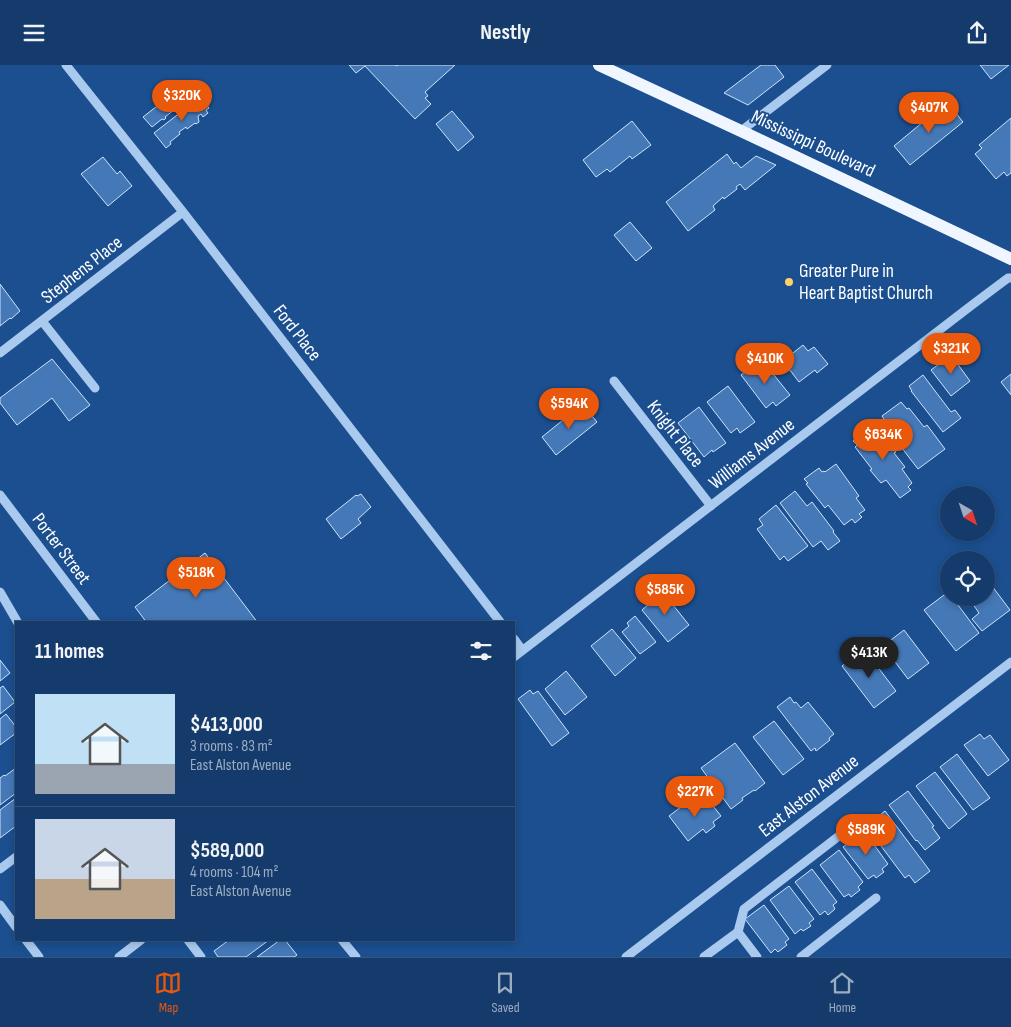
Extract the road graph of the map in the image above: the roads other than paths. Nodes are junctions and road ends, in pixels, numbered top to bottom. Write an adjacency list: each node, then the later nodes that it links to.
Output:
1 (66, 65): 5 (street, Ford Place)
2 (599, 65): 4 (main road, Mississippi Boulevard)
3 (827, 65): 4 (street)
4 (741, 131): 6 (main road, Mississippi Boulevard)
5 (183, 212): 8 (street, Stephens Place); 17 (street, Ford Place)
6 (1011, 259)
7 (1011, 278): 13 (street, Williams Avenue)
8 (42, 321): 9 (street, Stephens Place); 11 (street)
9 (0, 353)
10 (614, 381): 13 (street, Knight Place)
11 (95, 388)
12 (0, 495): 16 (street, Porter Street)
13 (711, 507): 19 (street, Williams Avenue)
14 (0, 592): 15 (street)
15 (17, 621)
16 (94, 621)
17 (499, 621)
18 (515, 640): 19 (street)
19 (522, 650): 20 (street, Williams Avenue)
20 (515, 656)
21 (1011, 662): 37 (street, East Alston Avenue)
22 (862, 819): 28 (street)
23 (15, 858): 24 (street)
24 (0, 869)
25 (876, 898): 40 (street)
26 (0, 905): 27 (street)
27 (15, 926)
28 (738, 932): 38 (street); 39 (street)
29 (27, 941): 33 (street)
30 (140, 941): 34 (street)
31 (189, 941): 35 (street)
32 (343, 941): 36 (street)
33 (39, 957)
34 (119, 957)
35 (201, 957)
36 (356, 957)
37 (626, 957)
38 (704, 957)
39 (757, 957)
40 (801, 957)

